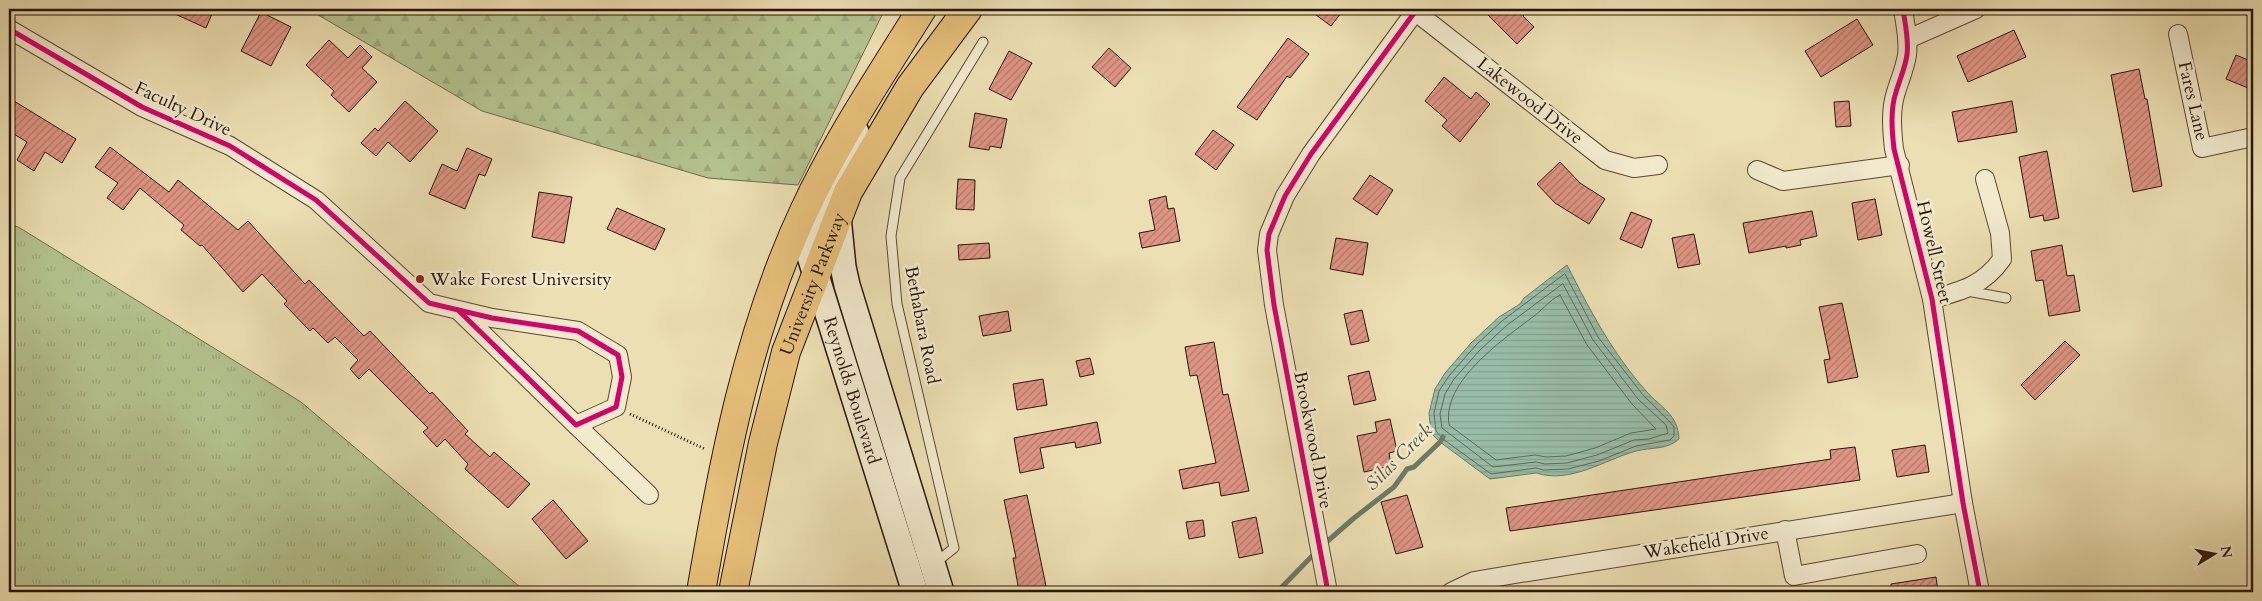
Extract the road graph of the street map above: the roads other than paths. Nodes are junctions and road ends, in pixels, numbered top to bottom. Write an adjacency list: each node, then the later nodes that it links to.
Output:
1 (922, 9): 10 (main road, University Parkway)
2 (968, 9): 16 (main road, University Parkway)
3 (1415, 9): 12 (street, Lakewood Drive); 32 (street, Brookwood Drive)
4 (1903, 9): 8 (street, Howell Street)
5 (1976, 9): 8 (street)
6 (9, 29): 21 (street, Faculty Drive)
7 (2178, 34): 11 (street, Fares Lane)
8 (1908, 38): 13 (street, Howell Street)
9 (983, 42): 27 (lane, Bethabara Road)
10 (860, 107): 17 (main road, Reynolds Boulevard); 28 (main road, University Parkway)
11 (2253, 137)
12 (1658, 165)
13 (1900, 165): 14 (street); 20 (street, Howell Street)
14 (1757, 170)
15 (1985, 179): 18 (street)
16 (838, 217): 17 (main road, University Parkway); 27 (main road, Reynolds Boulevard)
17 (816, 272): 29 (main road, University Parkway); 30 (main road, Reynolds Boulevard)
18 (1964, 291): 19 (lane); 20 (street)
19 (2006, 298)
20 (1932, 299): 24 (street, Howell Street)
21 (458, 310): 22 (street); 22 (street, Faculty Drive)
22 (576, 425): 23 (street)
23 (649, 496)
24 (1963, 503): 25 (street, Wakefield Drive); 34 (street, Howell Street)
25 (1785, 530): 26 (street); 33 (street, Wakefield Drive)
26 (1917, 554)
27 (933, 564): 31 (main road, Reynolds Boulevard)
28 (700, 592)
29 (733, 592)
30 (915, 592)
31 (941, 592)
32 (1328, 592)
33 (1451, 592)
34 (1980, 592)

